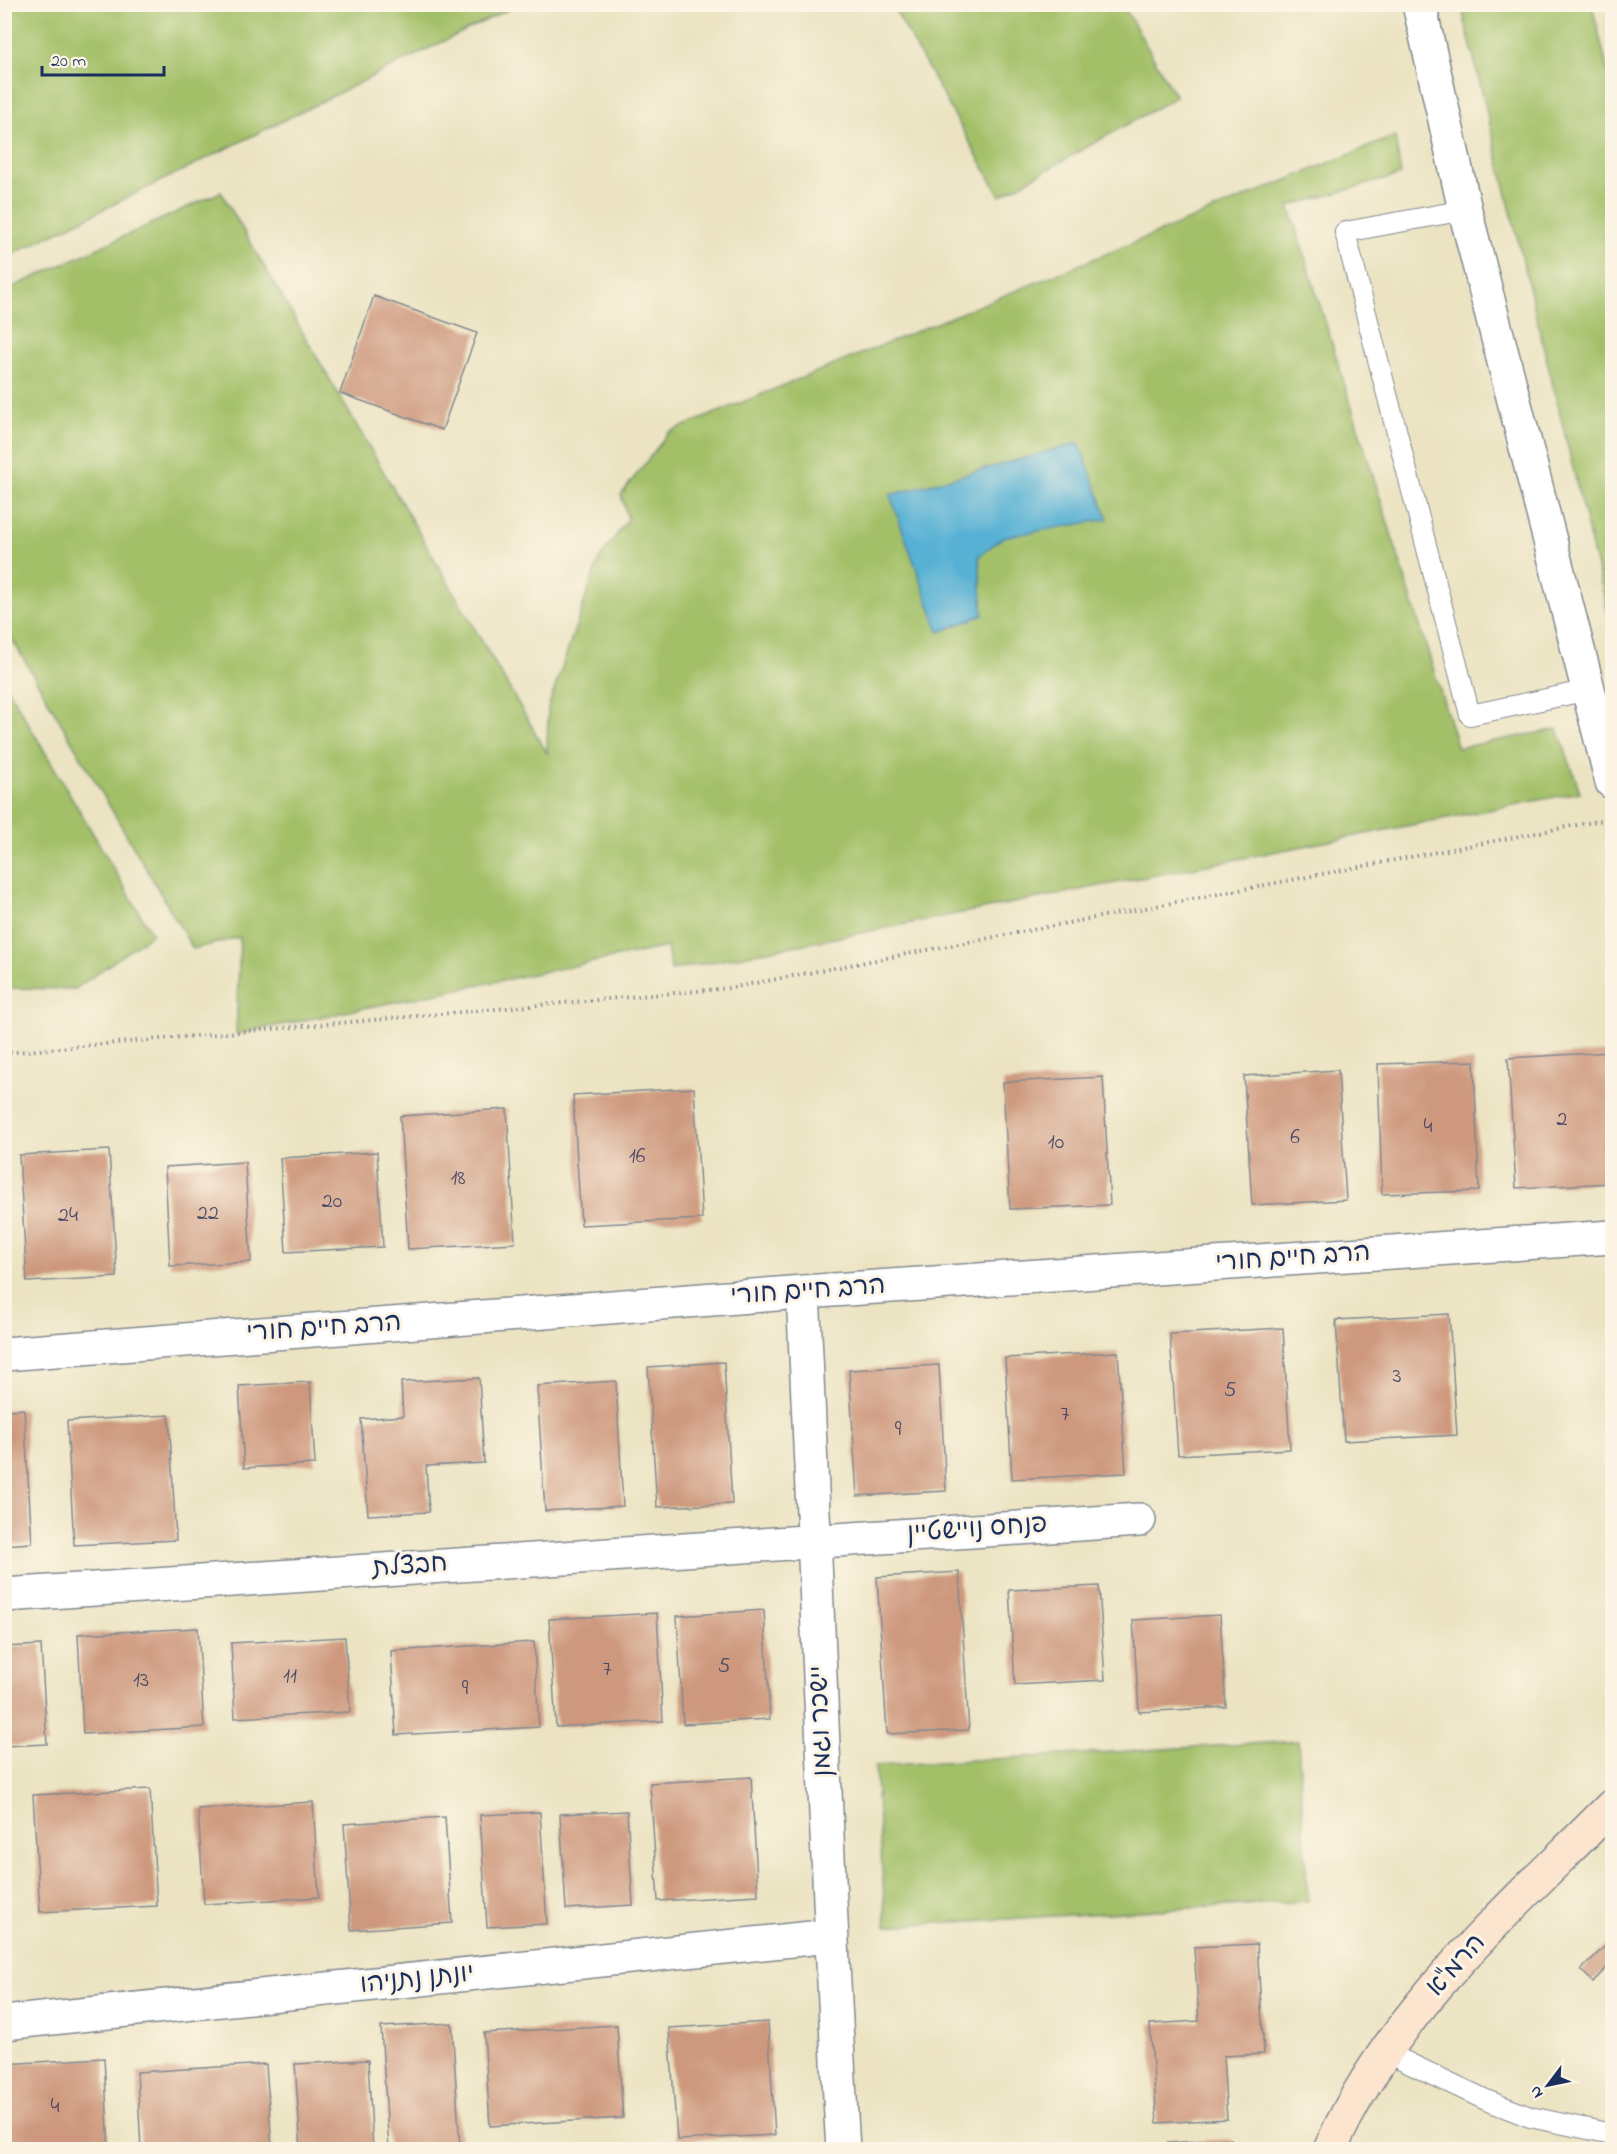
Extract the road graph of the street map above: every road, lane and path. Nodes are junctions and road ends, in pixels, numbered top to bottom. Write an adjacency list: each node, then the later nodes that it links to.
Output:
1 (1419, 4): 2 (street)
2 (1466, 210): 3 (street); 3 (lane)
3 (1589, 690): 4 (street)
4 (1612, 782)
5 (1612, 818): 6 (path)
6 (4, 1053)
7 (1612, 1237): 8 (street, הרב חיים חורי)
8 (803, 1292): 9 (street, הרב חיים חורי); 11 (street, יישכר וגמן)
9 (4, 1354)
10 (1138, 1520): 11 (street, פנחס נויישטיין)
11 (815, 1540): 12 (street, חבצלת); 14 (street, יישכר וגמן)
12 (4, 1595)
13 (1612, 1806): 16 (street, הרמ"א)
14 (830, 1936): 15 (street, יונתן נתניהו); 18 (street, יישכר וגמן)
15 (4, 2023)
16 (1385, 2052): 17 (lane); 19 (street, הרמ"א)
17 (1612, 2134)
18 (843, 2150)
19 (1330, 2150)

